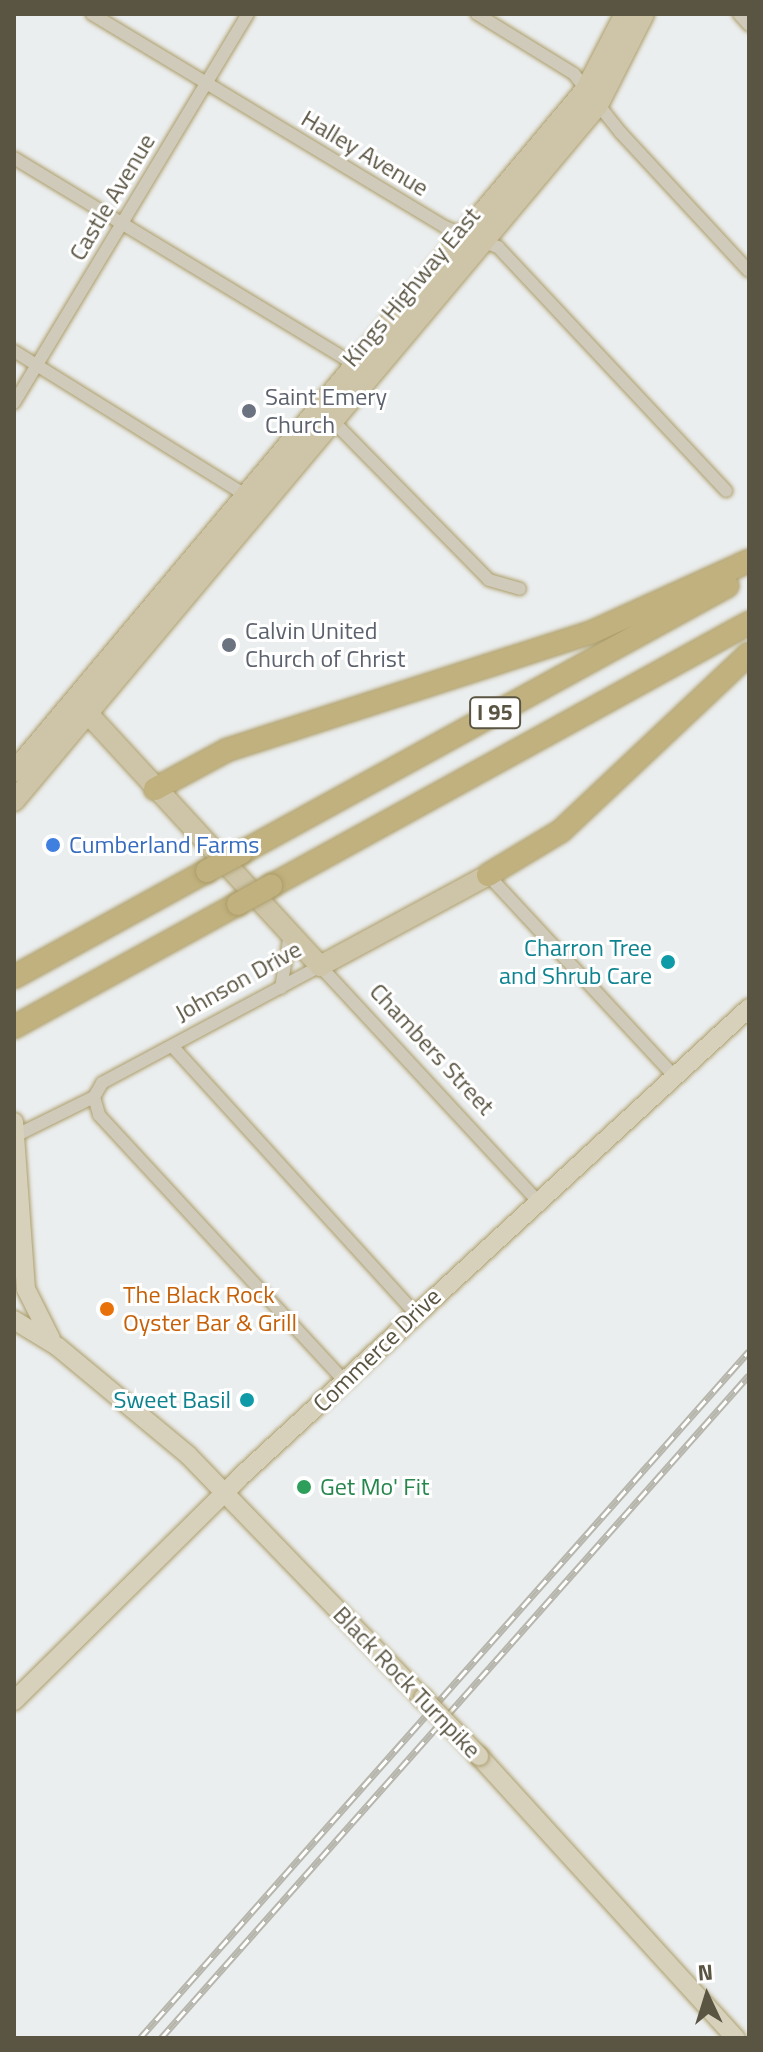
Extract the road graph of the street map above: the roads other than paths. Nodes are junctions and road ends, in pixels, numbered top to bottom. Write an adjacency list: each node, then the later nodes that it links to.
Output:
1 (92, 14): 8 (street, Halley Avenue)
2 (248, 14): 8 (street, Castle Avenue)
3 (477, 14): 9 (street)
4 (625, 14): 9 (main road, Kings Highway East)
5 (644, 14): 9 (main road, Kings Highway East)
6 (739, 14): 7 (street)
7 (749, 25)
8 (207, 82): 11 (street, Castle Avenue); 12 (street, Halley Avenue)
9 (592, 97): 12 (main road, Kings Highway East); 13 (main road, Kings Highway East); 14 (street)
10 (14, 158): 11 (street)
11 (122, 223): 16 (street, Castle Avenue); 17 (street)
12 (464, 234): 13 (street, Halley Avenue); 17 (main road, Kings Highway East)
13 (485, 239): 17 (main road, Kings Highway East); 20 (street)
14 (749, 271)
15 (14, 351): 16 (street)
16 (37, 365): 18 (street, Castle Avenue); 21 (street)
17 (363, 370): 19 (main road, Kings Highway East)
18 (14, 403)
19 (325, 415): 21 (main road, Kings Highway East); 24 (street)
20 (726, 491)
21 (254, 500): 27 (main road, Kings Highway East)
22 (749, 561): 29 (highway)
23 (749, 574): 34 (highway, I 95, bridge)
24 (520, 589)
25 (749, 623): 37 (highway, I 95, bridge)
26 (749, 654): 31 (highway)
27 (81, 706): 28 (main road, Kings Highway East); 29 (main road, Chambers Street); 30 (main road, Kings Highway East)
28 (14, 772)
29 (155, 789): 32 (main road, Chambers Street)
30 (14, 801)
31 (488, 875): 33 (main road, Johnson Drive); 39 (street)
32 (290, 934): 33 (main road, Chambers Street); 35 (street)
33 (320, 966): 35 (street, Johnson Drive); 42 (street, Chambers Street)
34 (14, 977)
35 (281, 988): 38 (street, Johnson Drive)
36 (749, 1008): 39 (main road, Commerce Drive)
37 (14, 1027)
38 (173, 1047): 40 (street, Johnson Drive); 43 (street)
39 (673, 1075): 42 (main road, Commerce Drive)
40 (94, 1097): 41 (street, Johnson Drive); 46 (street)
41 (15, 1128): 45 (main road, Black Rock Turnpike)
42 (537, 1200): 43 (main road, Commerce Drive)
43 (415, 1313): 46 (main road, Commerce Drive)
44 (14, 1320): 45 (main road, Black Rock Turnpike)
45 (58, 1347): 47 (main road, Black Rock Turnpike)
46 (345, 1382): 47 (main road, Commerce Drive)
47 (224, 1492): 48 (main road, Commerce Drive); 49 (main road, Black Rock Turnpike, bridge)
48 (14, 1701)
49 (736, 2038)

